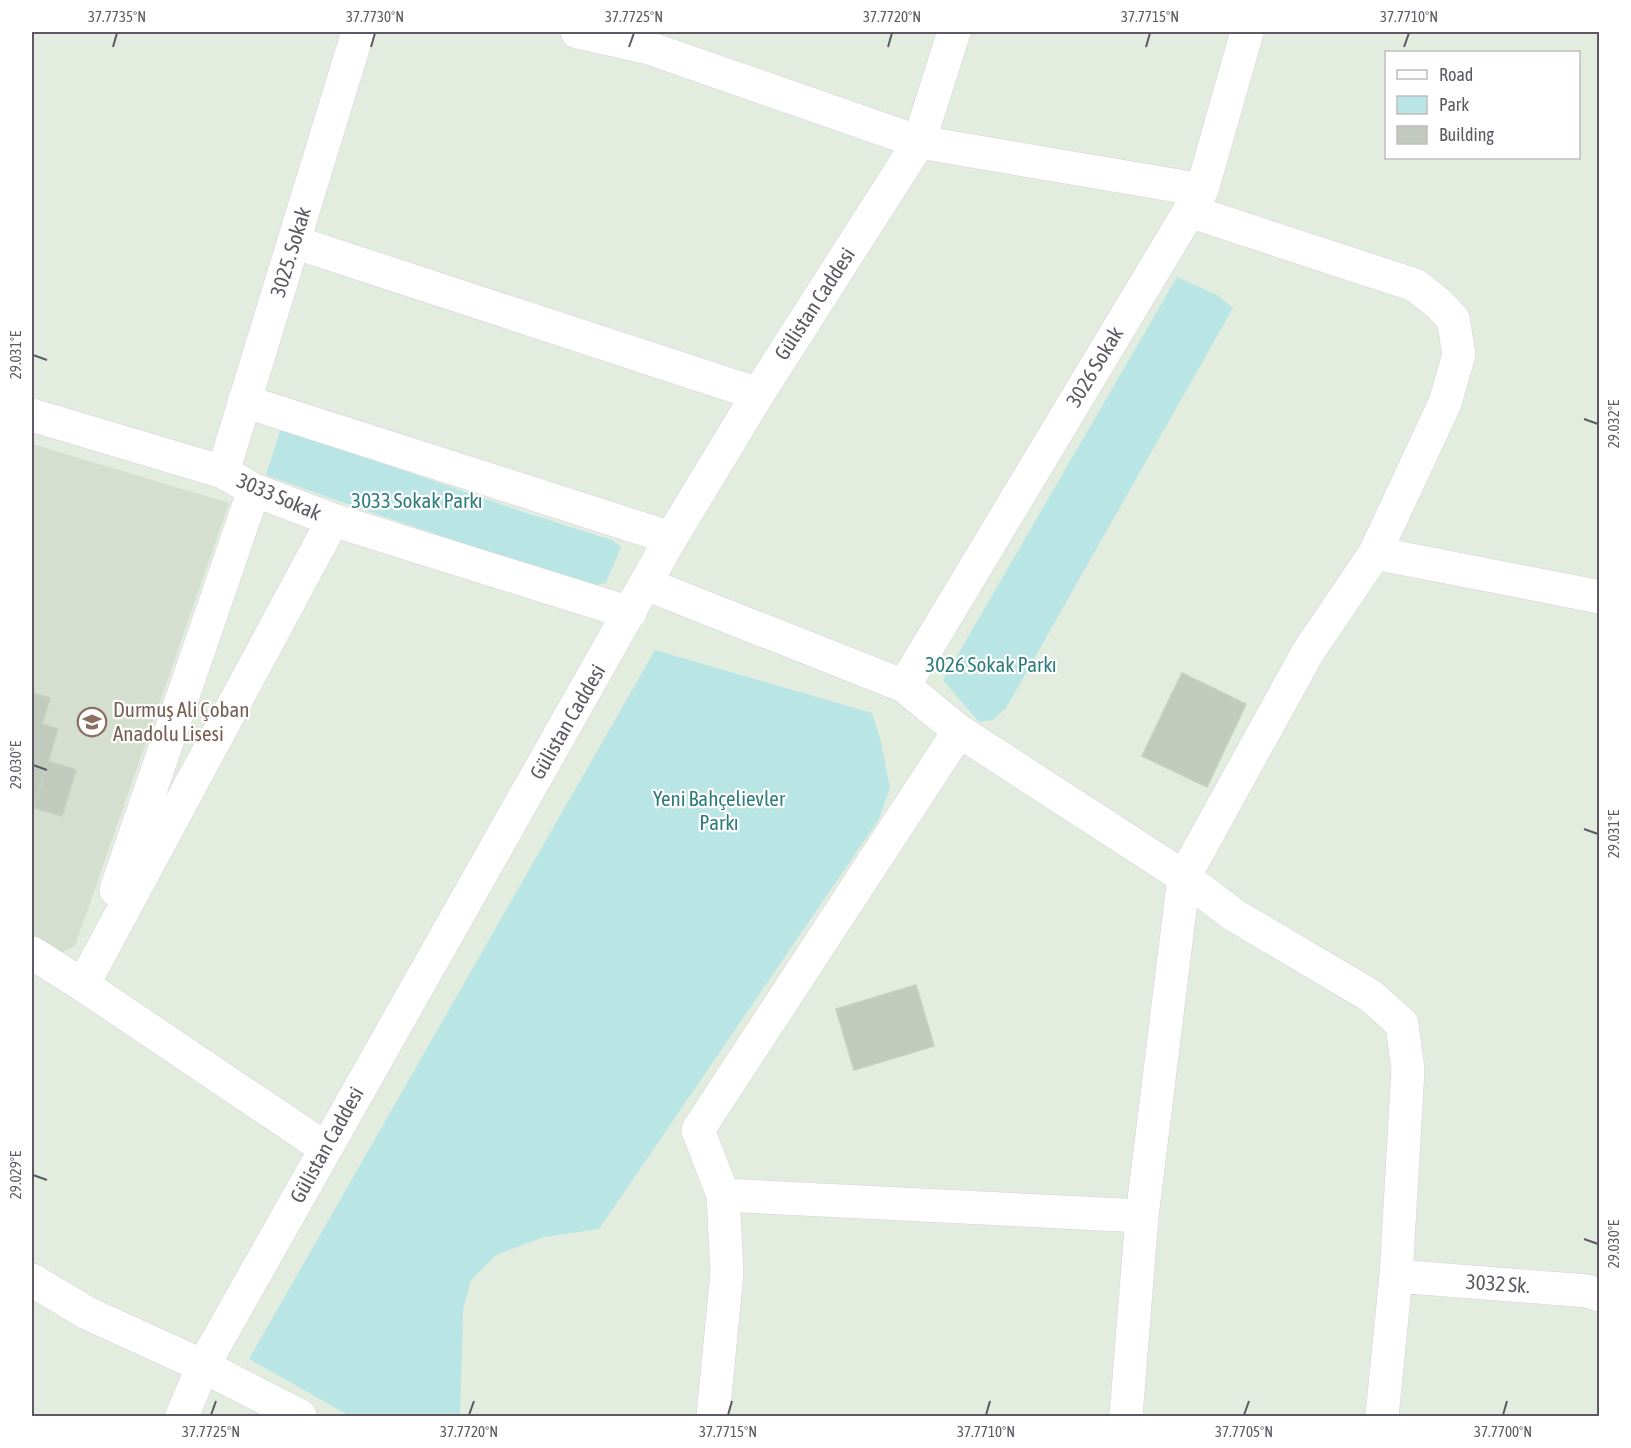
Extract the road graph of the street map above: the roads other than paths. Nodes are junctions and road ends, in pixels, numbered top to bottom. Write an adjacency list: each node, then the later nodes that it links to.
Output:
1 (358, 32): 8 (street, 3025. Sokak)
2 (577, 32): 5 (street)
3 (954, 32): 6 (street, Gülistan Caddesi)
4 (1247, 32): 7 (street, 3026 Sokak)
5 (652, 40): 6 (street)
6 (919, 142): 7 (street); 9 (street, Gülistan Caddesi)
7 (1195, 200): 16 (street); 20 (street, 3026 Sokak)
8 (294, 242): 9 (street); 10 (street, 3025. Sokak)
9 (758, 394): 15 (street, Gülistan Caddesi)
10 (244, 401): 12 (street, 3025. Sokak); 15 (street)
11 (32, 414): 12 (street, 3033 Sokak)
12 (223, 472): 13 (street, 3033 Sokak)
13 (254, 490): 14 (street, 3033 Sokak); 24 (street)
14 (333, 520): 19 (street, 3033 Sokak); 24 (street)
15 (671, 538): 17 (street, Gülistan Caddesi)
16 (1375, 553): 18 (street); 22 (street)
17 (646, 584): 19 (street, Gülistan Caddesi); 20 (street)
18 (1599, 597)
19 (630, 614): 25 (street, Gülistan Caddesi)
20 (904, 686): 21 (street)
21 (959, 731): 22 (street); 26 (street)
22 (1184, 877): 27 (street); 28 (street)
23 (32, 953): 24 (street)
24 (83, 985): 25 (street)
25 (325, 1148): 31 (street, Gülistan Caddesi)
26 (723, 1195): 27 (street); 34 (street)
27 (1142, 1216): 35 (street)
28 (1396, 1276): 30 (street, 3032 Sk.); 36 (street)
29 (32, 1280): 31 (street)
30 (1599, 1295)
31 (203, 1366): 32 (street, Gülistan Caddesi); 33 (street)
32 (182, 1416)
33 (300, 1416)
34 (713, 1416)
35 (1126, 1416)
36 (1382, 1416)

